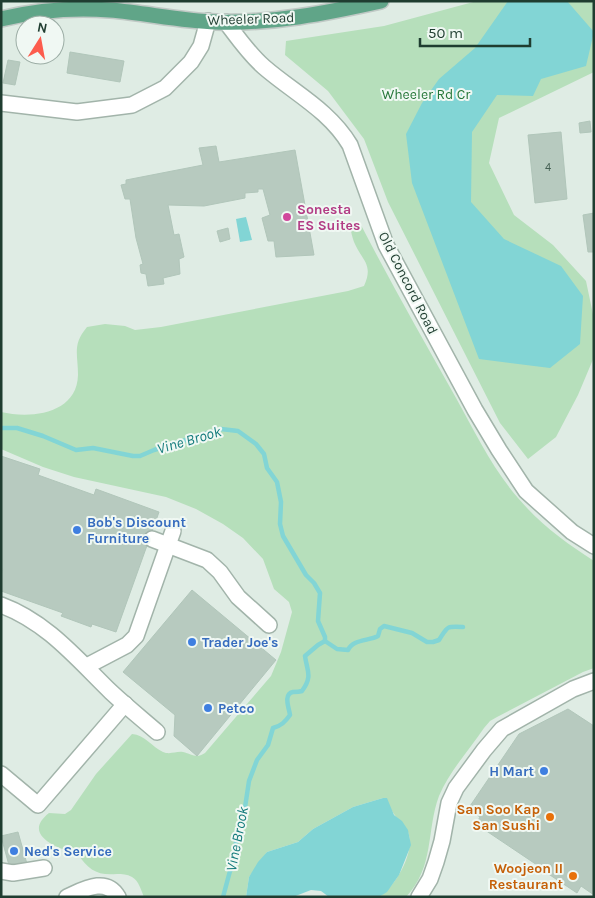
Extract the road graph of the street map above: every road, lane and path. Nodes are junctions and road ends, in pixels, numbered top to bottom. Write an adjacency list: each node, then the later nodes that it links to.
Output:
1 (382, 1): 4 (main road, Wheeler Road)
2 (1, 20): 3 (main road, Wheeler Road)
3 (208, 22): 4 (main road, Wheeler Road); 5 (street)
4 (226, 22): 8 (street, Old Concord Road)
5 (1, 102)
6 (170, 538): 7 (street); 10 (street); 11 (street)
7 (152, 540)
8 (594, 546)
9 (3, 607): 11 (street)
10 (269, 625)
11 (87, 666): 13 (street)
12 (594, 681): 20 (street)
13 (125, 704): 14 (street); 15 (street)
14 (157, 732)
15 (1, 774)
16 (44, 868): 17 (street)
17 (1, 871)
18 (67, 897): 19 (street)
19 (118, 897)
20 (419, 897)

